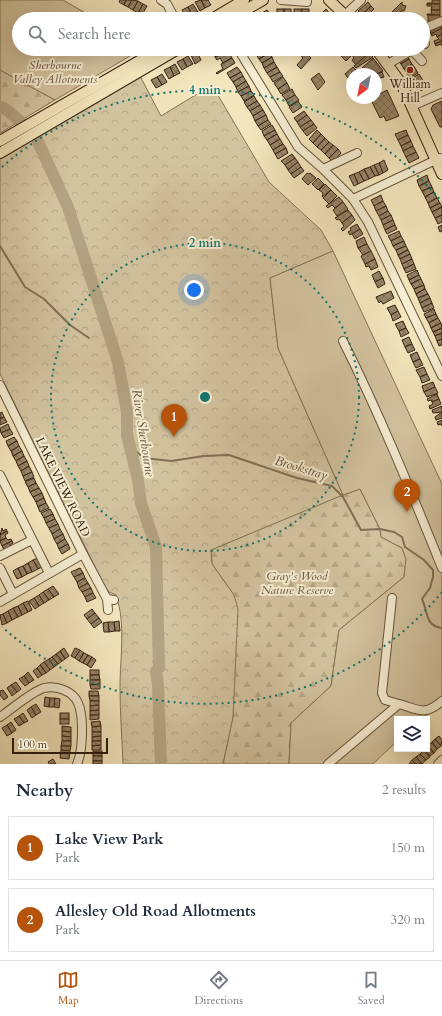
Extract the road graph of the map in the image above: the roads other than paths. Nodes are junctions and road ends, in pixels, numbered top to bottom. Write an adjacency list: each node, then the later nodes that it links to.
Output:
1 (161, 0): 8 (street)
2 (244, 0): 9 (main road)
3 (263, 0): 10 (main road)
4 (281, 0): 7 (street)
5 (329, 0): 11 (main road)
6 (361, 0): 12 (street)
7 (307, 2)
8 (171, 12)
9 (226, 12)
10 (242, 12)
11 (342, 12)
12 (351, 12)
13 (442, 21): 14 (street)
14 (430, 26)
15 (148, 56): 25 (main road)
16 (166, 56): 26 (main road)
17 (242, 56): 29 (street)
18 (382, 56): 22 (main road)
19 (402, 56): 22 (street)
20 (417, 56): 21 (street)
21 (422, 61)
22 (388, 64): 24 (main road)
23 (442, 93): 24 (street)
24 (412, 106): 28 (main road)
25 (0, 141)
26 (0, 152)
27 (357, 153): 29 (street)
28 (439, 161): 30 (main road); 31 (street)
29 (323, 169): 31 (street)
30 (442, 174)
31 (353, 199): 33 (street)
32 (342, 341): 40 (street)
33 (442, 376)
34 (0, 384): 37 (street, LAKE VIEW ROAD)
35 (0, 475): 36 (street)
36 (32, 540): 38 (street); 41 (street)
37 (83, 554): 41 (street); 45 (street, LAKE VIEW ROAD)
38 (0, 556)
39 (0, 568): 42 (street)
40 (442, 568)
41 (49, 573): 42 (street)
42 (13, 594): 44 (street)
43 (392, 598): 47 (street)
44 (0, 602)
45 (108, 610)
46 (442, 700): 47 (street)
47 (399, 704): 51 (street)
48 (0, 717): 50 (street)
49 (442, 760): 52 (street)
50 (77, 764)
51 (328, 764)
52 (438, 764)

